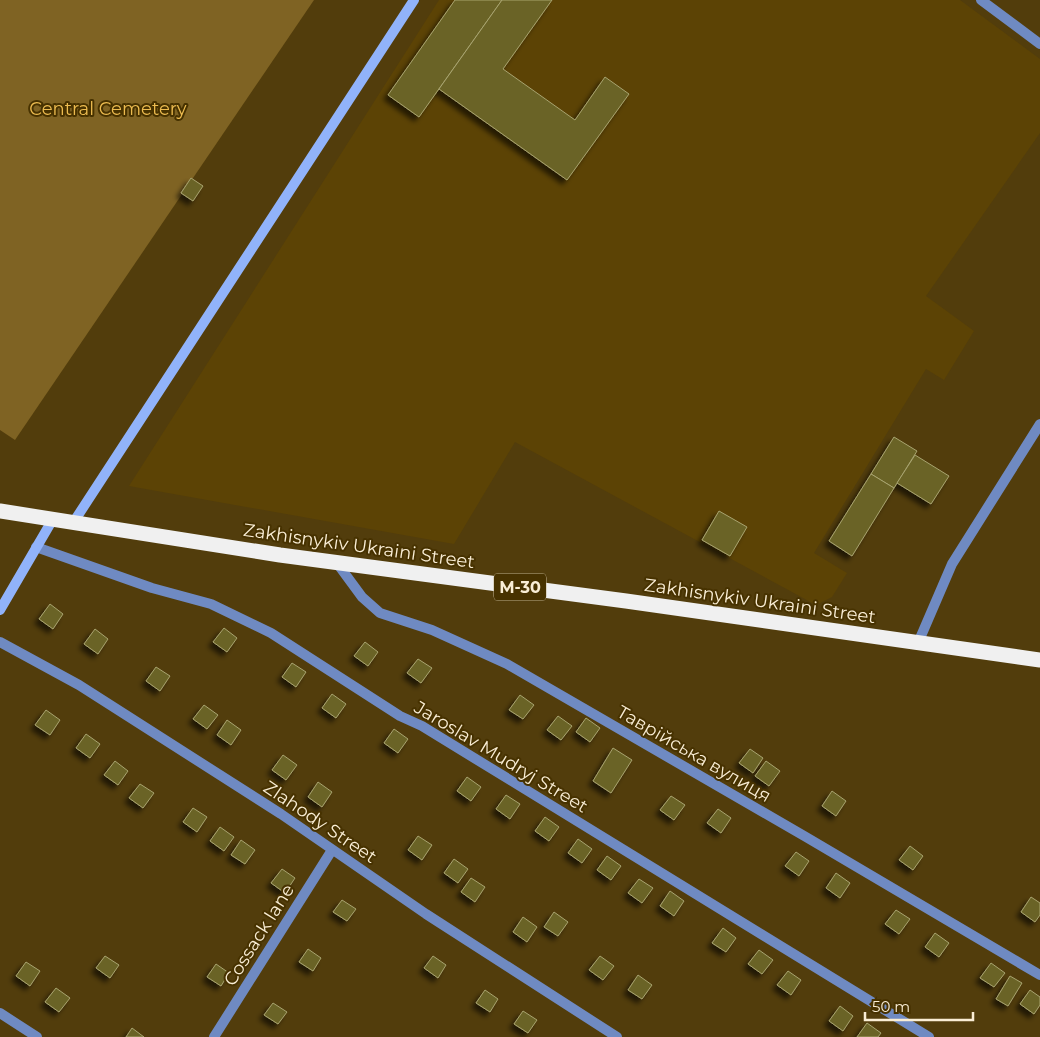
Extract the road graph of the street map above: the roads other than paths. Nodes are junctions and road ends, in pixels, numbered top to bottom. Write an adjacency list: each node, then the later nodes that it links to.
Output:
1 (414, 0): 7 (main road)
2 (981, 0): 3 (street)
3 (1040, 44)
4 (1040, 424): 12 (street)
5 (0, 511): 6 (highway, Zakhisnykiv Ukraini Street / М-30)
6 (53, 519): 7 (highway, Zakhisnykiv Ukraini Street / М-30); 8 (main road)
7 (74, 523): 9 (highway, Zakhisnykiv Ukraini Street / М-30)
8 (36, 547): 10 (main road); 20 (street, Jaroslav Mudryj Street)
9 (337, 563): 12 (highway, Zakhisnykiv Ukraini Street / М-30); 15 (street, Таврійська вулиця)
10 (0, 610)
11 (0, 642): 14 (street, Zlahody Street)
12 (918, 643): 13 (highway, Zakhisnykiv Ukraini Street / М-30)
13 (1040, 660)
14 (332, 850): 18 (street, Cossack lane); 19 (street, Zlahody Street)
15 (1040, 976)
16 (0, 1013): 17 (street)
17 (37, 1037)
18 (214, 1037)
19 (618, 1037)
20 (930, 1037)

